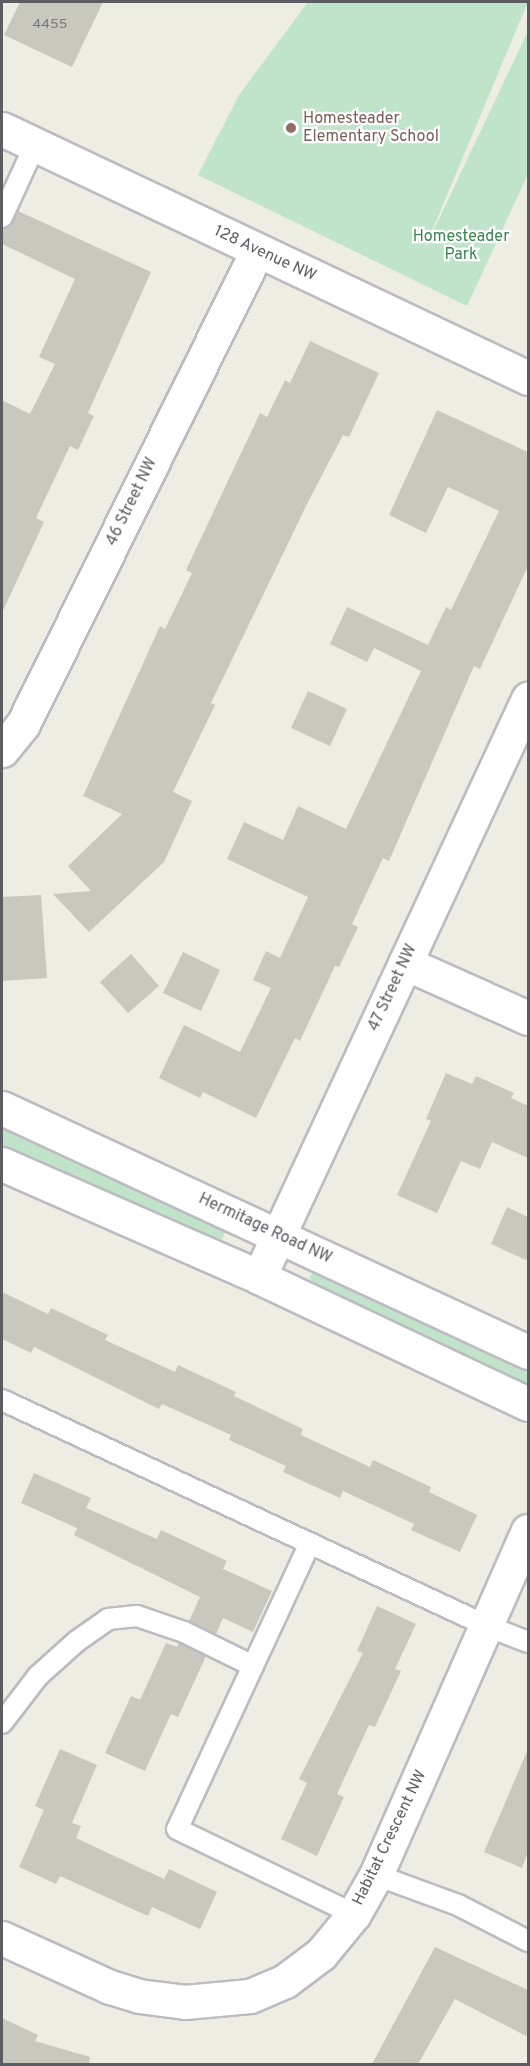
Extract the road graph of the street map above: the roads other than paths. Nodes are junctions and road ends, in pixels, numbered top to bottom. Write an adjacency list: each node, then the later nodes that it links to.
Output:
1 (2, 129): 2 (street, 128 Avenue NW)
2 (35, 145): 3 (lane); 4 (street, 128 Avenue NW)
3 (2, 217)
4 (257, 251): 5 (street, 128 Avenue NW); 7 (street, 46 Street NW)
5 (528, 378)
6 (528, 699): 8 (street, 47 Street NW)
7 (2, 750)
8 (405, 963): 9 (street); 12 (street, 47 Street NW)
9 (528, 1018)
10 (2, 1108): 12 (street, Hermitage Road NW)
11 (2, 1164): 13 (street)
12 (278, 1235): 13 (street, 47 Street NW); 14 (street, Hermitage Road NW)
13 (259, 1277): 16 (street)
14 (528, 1352)
15 (2, 1400): 18 (lane)
16 (528, 1404)
17 (528, 1531): 19 (street, Habitat Crescent NW)
18 (310, 1543): 19 (lane); 21 (lane)
19 (487, 1626): 20 (lane); 23 (street, Habitat Crescent NW)
20 (528, 1641)
21 (252, 1666): 22 (lane); 24 (lane)
22 (2, 1723)
23 (376, 1875): 24 (street, Habitat Crescent NW); 26 (lane)
24 (354, 1914): 25 (street, Habitat Crescent NW)
25 (2, 1938)
26 (528, 1941)

